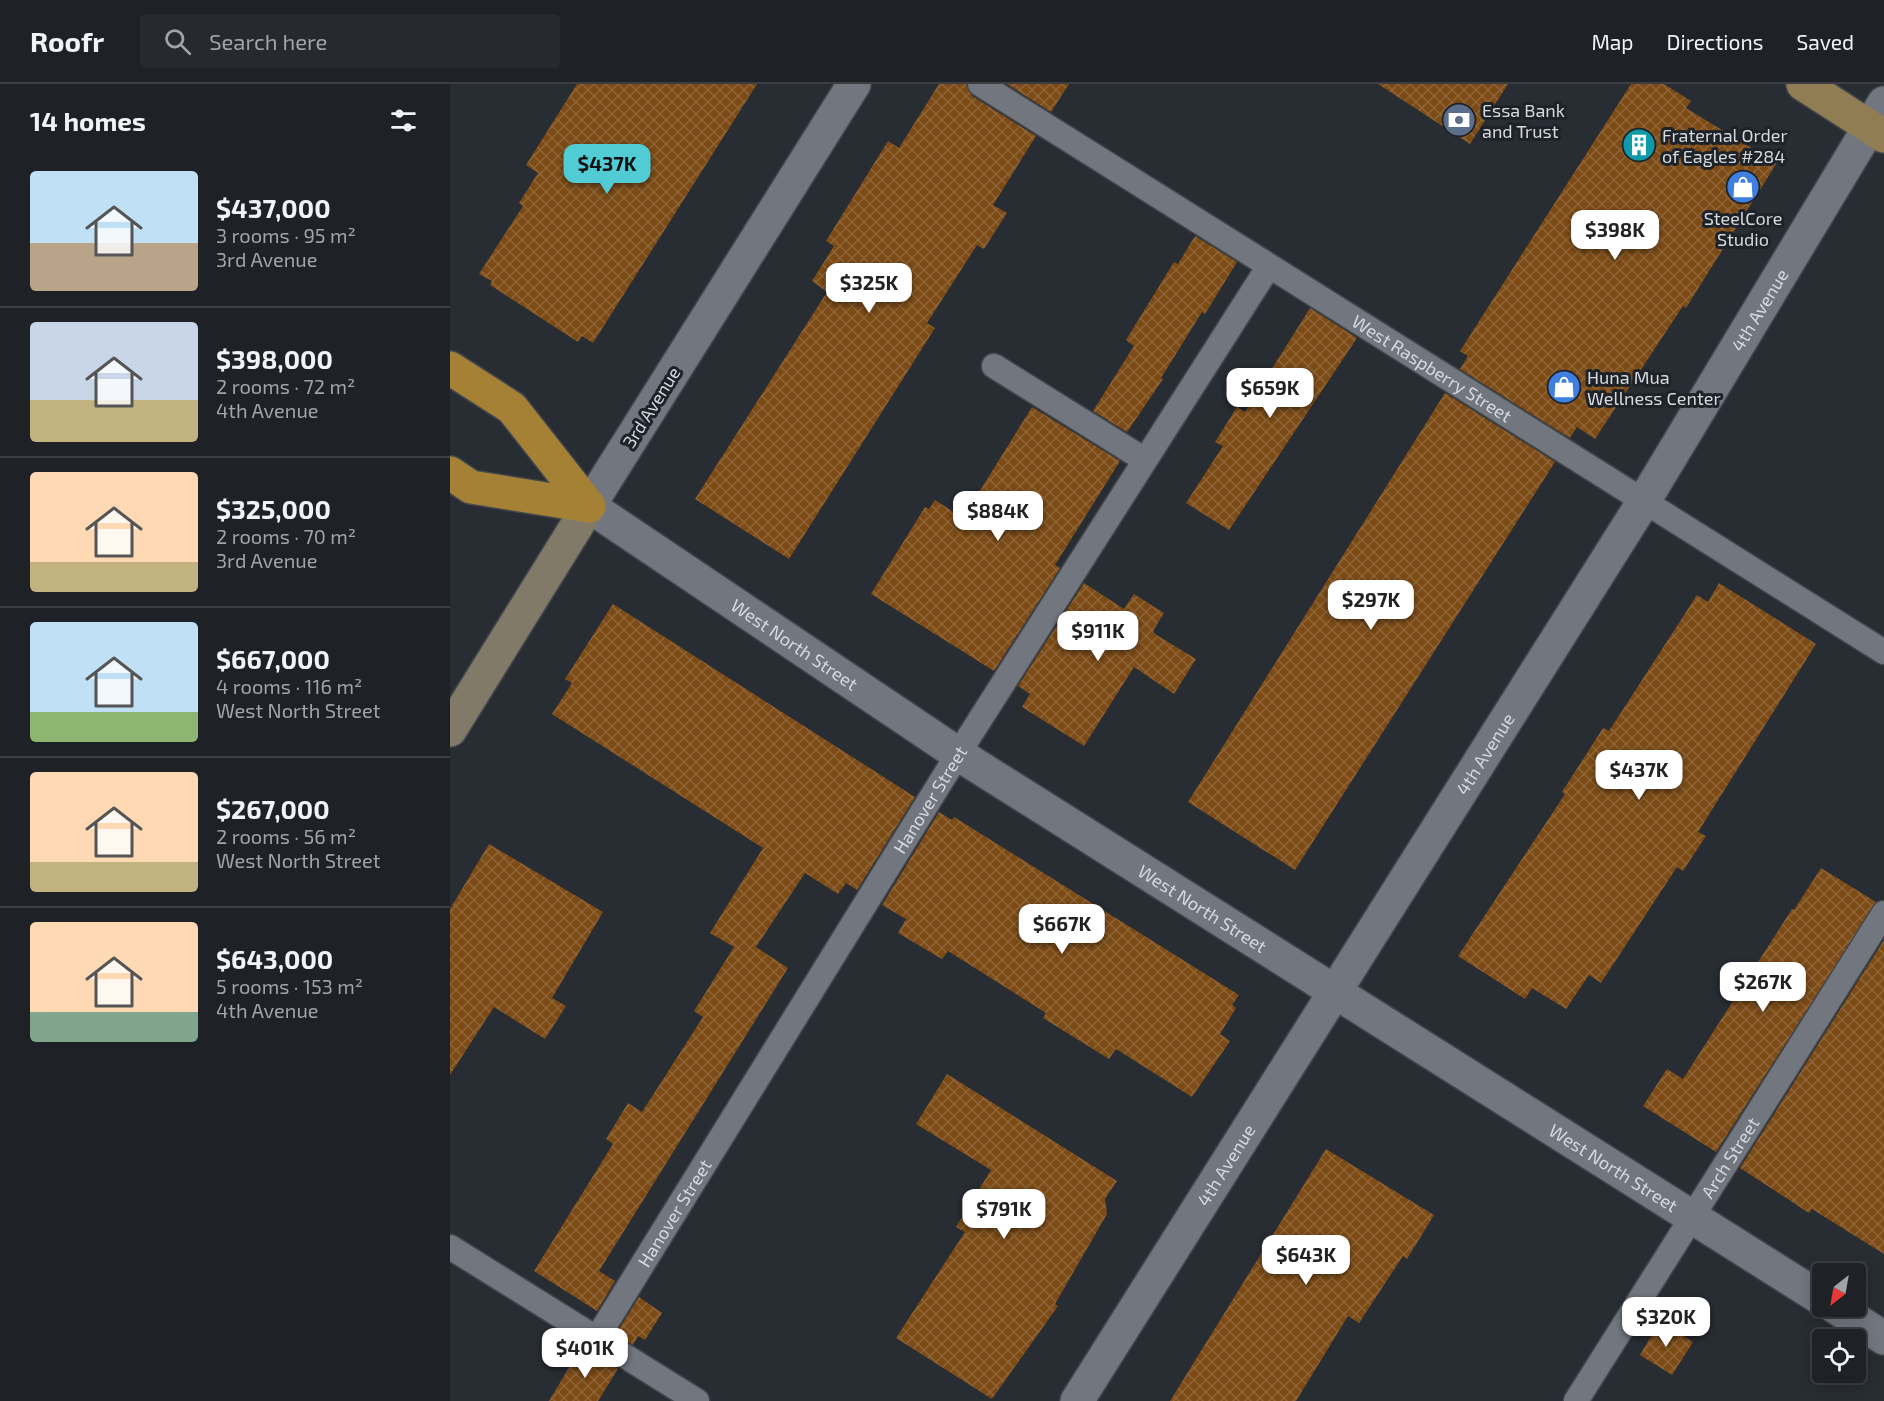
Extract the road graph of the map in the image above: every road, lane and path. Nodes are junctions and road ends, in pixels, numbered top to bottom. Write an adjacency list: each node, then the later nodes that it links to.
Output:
1 (854, 84): 11 (street, 3rd Avenue)
2 (980, 84): 5 (lane, West Raspberry Street)
3 (1803, 84): 4 (main road)
4 (1879, 122): 10 (street, 4th Avenue)
5 (1269, 266): 8 (lane, Hanover Street); 10 (lane, West Raspberry Street)
6 (994, 366): 8 (lane)
7 (450, 368): 11 (highway)
8 (1145, 460): 14 (lane, Hanover Street)
9 (450, 473): 11 (highway)
10 (1644, 501): 12 (lane, West Raspberry Street); 16 (street, 4th Avenue)
11 (589, 506): 13 (main road, 3rd Avenue); 14 (street, West North Street)
12 (1884, 652)
13 (450, 730)
14 (958, 754): 16 (street, West North Street); 21 (lane, Hanover Street)
15 (1884, 913): 17 (lane, Arch Street)
16 (1335, 992): 17 (street, West North Street); 24 (street, 4th Avenue)
17 (1693, 1218): 19 (street, West North Street); 25 (lane, Arch Street)
18 (450, 1247): 21 (lane)
19 (1812, 1293)
20 (1851, 1317): 22 (street)
21 (597, 1338): 23 (lane)
22 (1884, 1338)
23 (697, 1401)
24 (1077, 1401)
25 (1576, 1401)

